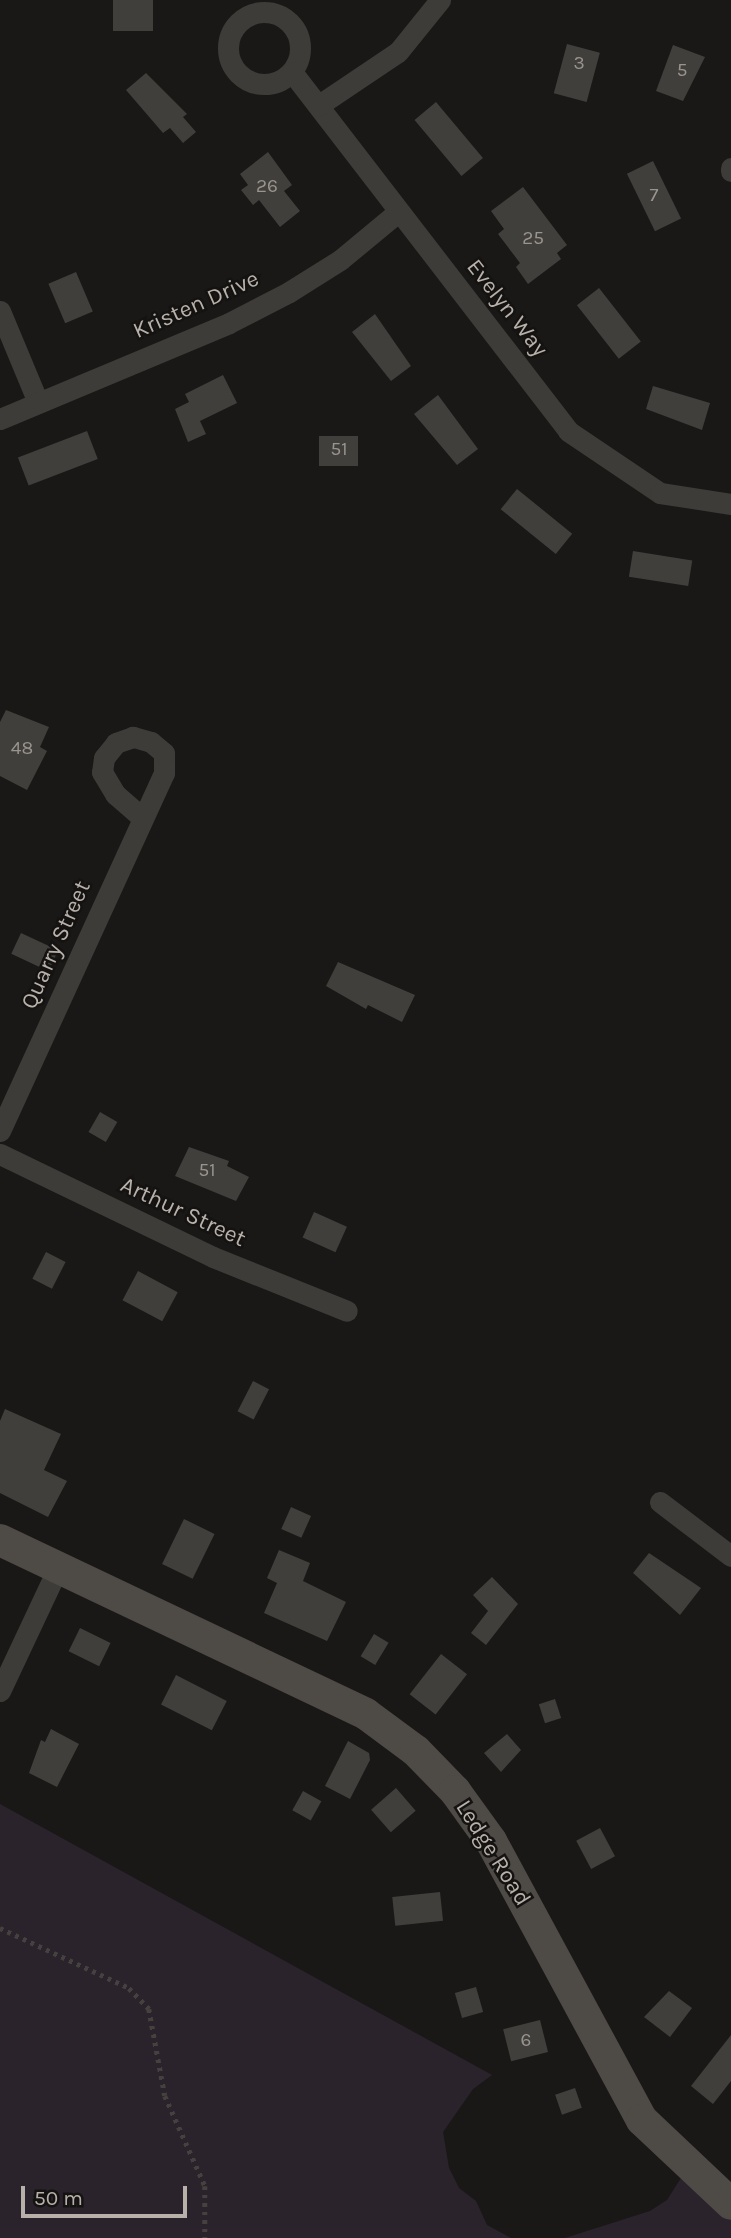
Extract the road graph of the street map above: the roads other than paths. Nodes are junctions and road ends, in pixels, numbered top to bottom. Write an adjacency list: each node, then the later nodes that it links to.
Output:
1 (440, 0): 3 (street)
2 (292, 72): 3 (street, Evelyn Way)
3 (319, 105): 4 (street, Evelyn Way)
4 (398, 212): 6 (street, Kristen Drive); 8 (street, Evelyn Way)
5 (0, 311): 6 (street)
6 (37, 400): 7 (street, Kristen Drive)
7 (0, 419)
8 (731, 504)
9 (143, 818): 10 (street, Quarry Street)
10 (0, 1131)
11 (0, 1153): 12 (street, Arthur Street)
12 (347, 1311)
13 (660, 1502): 15 (street)
14 (0, 1540): 16 (street, Ledge Road)
15 (731, 1556)
16 (58, 1568): 17 (street); 18 (street, Ledge Road)
17 (0, 1691)
18 (731, 2204)

